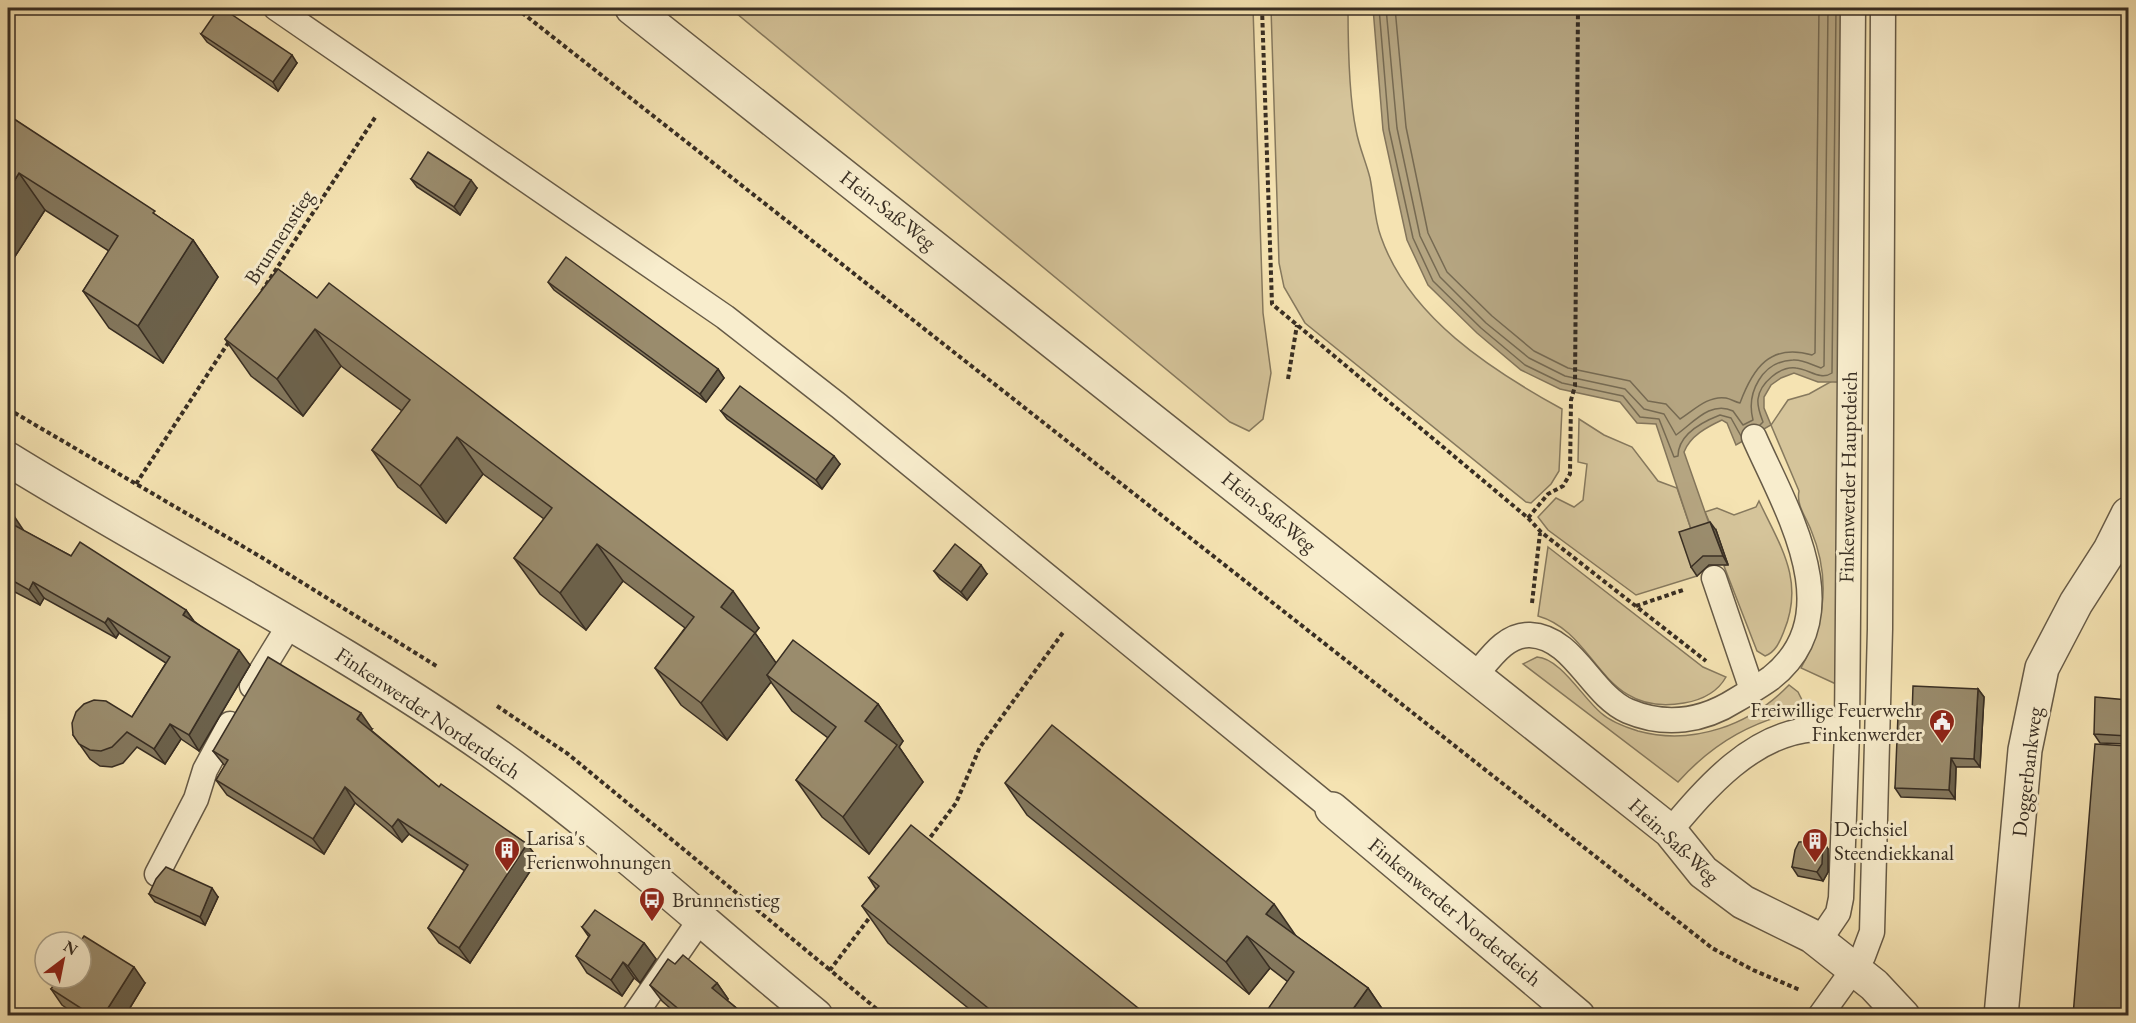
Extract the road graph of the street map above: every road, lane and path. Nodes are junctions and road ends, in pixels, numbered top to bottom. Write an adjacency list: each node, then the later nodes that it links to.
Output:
1 (276, 8): 8 (lane)
2 (516, 8): 35 (path)
3 (632, 8): 24 (street, Hein-Saß-Weg)
4 (1262, 8): 10 (path)
5 (1578, 8): 16 (path)
6 (1853, 8): 26 (lane, Finkenwerder Hauptdeich)
7 (1883, 8): 34 (lane)
8 (394, 88): 9 (path, Brunnenstieg); 20 (lane)
9 (259, 296)
10 (1297, 325): 12 (path); 16 (path)
11 (233, 335): 17 (path)
12 (1288, 380)
13 (1754, 437): 25 (lane)
14 (8, 459): 17 (street, Finkenwerder Norderdeich)
15 (2128, 514): 42 (street, Doggerbankweg)
16 (1528, 518): 18 (path)
17 (111, 522): 22 (street, Finkenwerder Norderdeich)
18 (1541, 532): 21 (path); 23 (path)
19 (1714, 578): 21 (path); 25 (lane)
20 (1082, 606): 27 (lane); 29 (path)
21 (1636, 606): 25 (path)
22 (290, 624): 30 (lane); 32 (street, Finkenwerder Norderdeich)
23 (1527, 635): 24 (lane); 25 (lane)
24 (1474, 677): 28 (street, Hein-Saß-Weg)
25 (1752, 690)
26 (1847, 732): 28 (lane); 33 (lane, Finkenwerder Hauptdeich)
27 (1332, 809): 39 (street, Finkenwerder Norderdeich)
28 (1670, 831): 33 (street, Hein-Saß-Weg)
29 (924, 846)
30 (157, 874)
31 (880, 903): 38 (path)
32 (700, 920): 36 (lane); 37 (street, Finkenwerder Norderdeich)
33 (1819, 941): 34 (street, Hein-Saß-Weg)
34 (1853, 968): 40 (lane); 41 (street, Hein-Saß-Weg)
35 (1806, 993)
36 (634, 1016)
37 (816, 1016)
38 (885, 1016)
39 (1578, 1016)
40 (1820, 1016)
41 (1903, 1016)
42 (2001, 1016)

